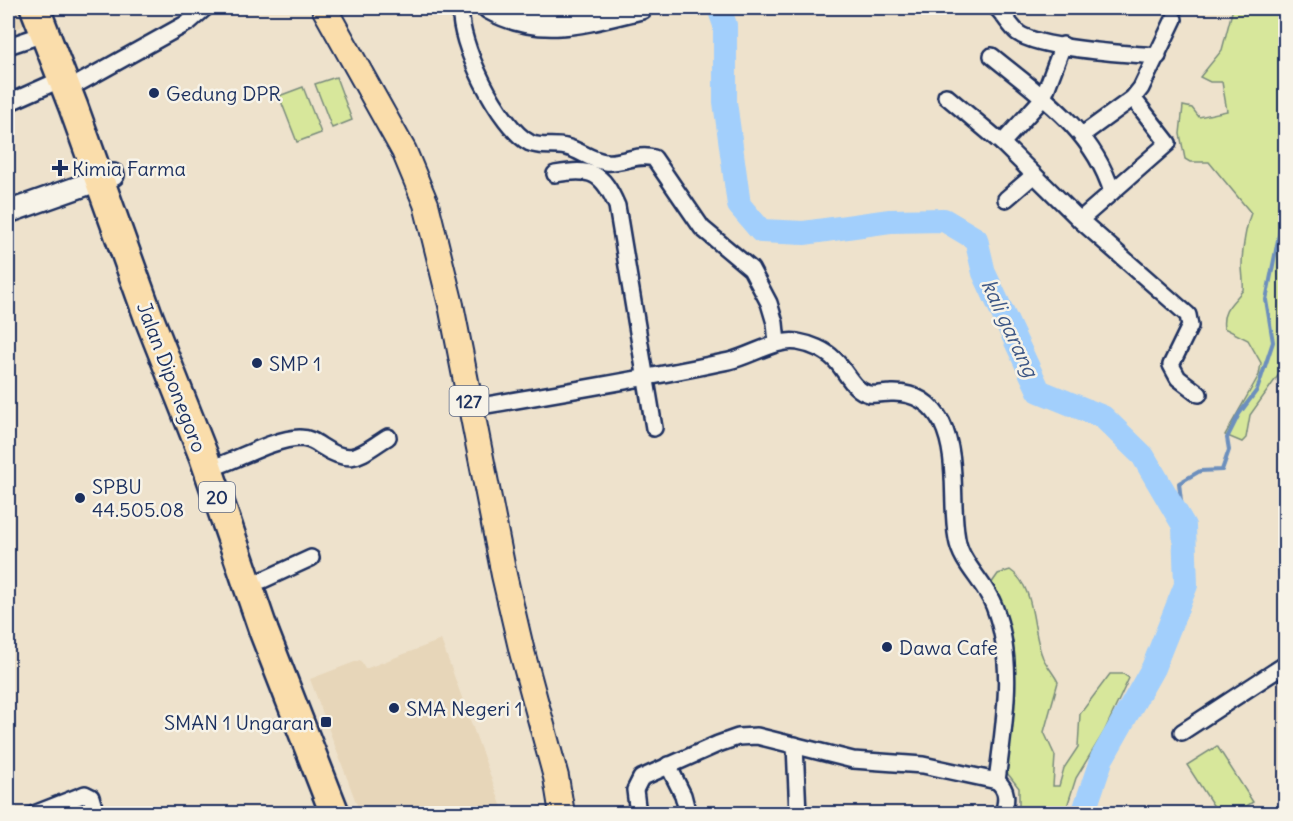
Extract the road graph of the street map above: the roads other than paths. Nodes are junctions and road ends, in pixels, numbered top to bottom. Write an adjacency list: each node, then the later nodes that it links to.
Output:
1 (35, 8): 11 (highway, Jalan Diponegoro / 20)
2 (54, 8): 16 (highway, Jalan Diponegoro / 20)
3 (205, 8): 16 (street)
4 (324, 8): 34 (main road, 127)
5 (462, 8): 30 (street)
6 (489, 8): 9 (street)
7 (641, 8): 9 (street)
8 (997, 8): 12 (street)
9 (550, 16)
10 (1173, 19): 15 (street)
11 (44, 34): 13 (street); 16 (highway, Jalan Diponegoro / 20)
12 (1063, 45): 15 (street); 18 (street)
13 (8, 46)
14 (992, 56): 18 (street)
15 (1158, 56): 19 (street)
16 (74, 85): 20 (street); 25 (highway, Jalan Diponegoro / 20)
17 (946, 96): 22 (street)
18 (1043, 98): 21 (street); 22 (street)
19 (1133, 98): 21 (street); 26 (street)
20 (8, 103)
21 (1082, 135): 26 (street)
22 (1002, 143): 24 (street)
23 (555, 174): 31 (street)
24 (1034, 175): 27 (street); 29 (street)
25 (107, 178): 28 (street); 32 (highway, Jalan Diponegoro / 20)
26 (1112, 192): 29 (street)
27 (1006, 199)
28 (8, 212)
29 (1080, 220): 33 (street)
30 (777, 343): 31 (street); 45 (street)
31 (646, 376): 34 (street); 35 (street)
32 (183, 385): 37 (highway, Jalan Diponegoro / 20); 43 (highway, Jalan Diponegoro / 20)
33 (1199, 394)
34 (471, 408): 50 (main road, 127)
35 (654, 428)
36 (388, 437): 37 (street)
37 (220, 465): 39 (highway, Jalan Diponegoro / 20)
38 (311, 558): 39 (street)
39 (263, 580): 43 (highway, Jalan Diponegoro / 20)
40 (1286, 664): 41 (street)
41 (1182, 732)
42 (795, 745): 44 (street); 45 (street); 53 (street)
43 (321, 760): 48 (highway, Jalan Diponegoro / 20); 49 (highway, Jalan Diponegoro / 20)
44 (668, 765): 51 (street); 52 (street)
45 (997, 781): 54 (street)
46 (34, 813): 47 (street)
47 (96, 813)
48 (335, 813)
49 (350, 813)
50 (562, 813)
51 (638, 813)
52 (688, 813)
53 (798, 813)
54 (1003, 813)

